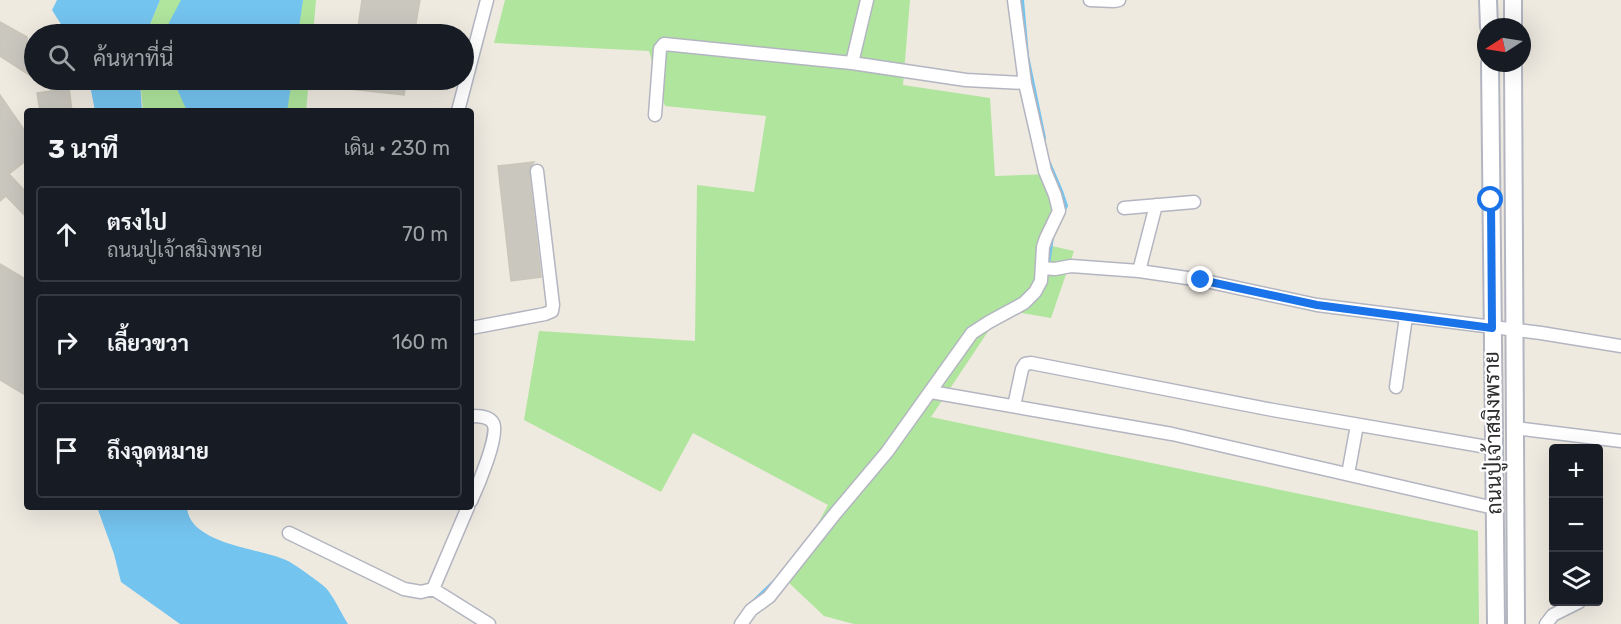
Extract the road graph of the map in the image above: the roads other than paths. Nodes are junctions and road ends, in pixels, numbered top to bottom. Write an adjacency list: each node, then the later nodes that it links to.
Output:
1 (487, 0): 10 (street)
2 (867, 0): 11 (street)
3 (1014, 0): 14 (street)
4 (1090, 0): 5 (street)
5 (1119, 0)
6 (1488, 0): 8 (main road)
7 (1512, 0): 9 (main road)
8 (1489, 18)
9 (1513, 18)
10 (474, 50)
11 (852, 63): 14 (street); 17 (street)
12 (1490, 72): 26 (main road, ถนนปู่เจ้าสมิงพราย)
13 (1513, 72): 27 (main road, ถนนปู่เจ้าสมิงพราย)
14 (1025, 83): 22 (street)
15 (463, 90): 16 (street)
16 (459, 108)
17 (655, 115)
18 (537, 171): 25 (street)
19 (1194, 202): 20 (street)
20 (1155, 205): 21 (street); 23 (street)
21 (1124, 208)
22 (1047, 268): 23 (street); 30 (street)
23 (1139, 271): 24 (street)
24 (1406, 317): 26 (street); 29 (street)
25 (474, 327)
26 (1492, 328): 27 (street); 36 (main road, ถนนปู่เจ้าสมิงพราย)
27 (1514, 330): 28 (street); 34 (main road, ถนนปู่เจ้าสมิงพราย)
28 (1621, 346)
29 (1396, 387)
30 (937, 393): 31 (street); 45 (street)
31 (1014, 406): 33 (street); 37 (street)
32 (474, 417): 38 (street)
33 (1357, 424): 36 (street); 37 (street)
34 (1515, 428): 35 (street); 47 (main road, ถนนปู่เจ้าสมิงพราย)
35 (1621, 441)
36 (1493, 448): 39 (main road, ถนนปู่เจ้าสมิงพราย)
37 (1348, 474): 39 (street)
38 (474, 493)
39 (1494, 508): 46 (main road, ถนนปู่เจ้าสมิงพราย)
40 (467, 510): 42 (street)
41 (289, 533): 42 (street)
42 (432, 590): 44 (street)
43 (1571, 606): 48 (street)
44 (489, 624)
45 (741, 624)
46 (1496, 624)
47 (1516, 624)
48 (1546, 624)

